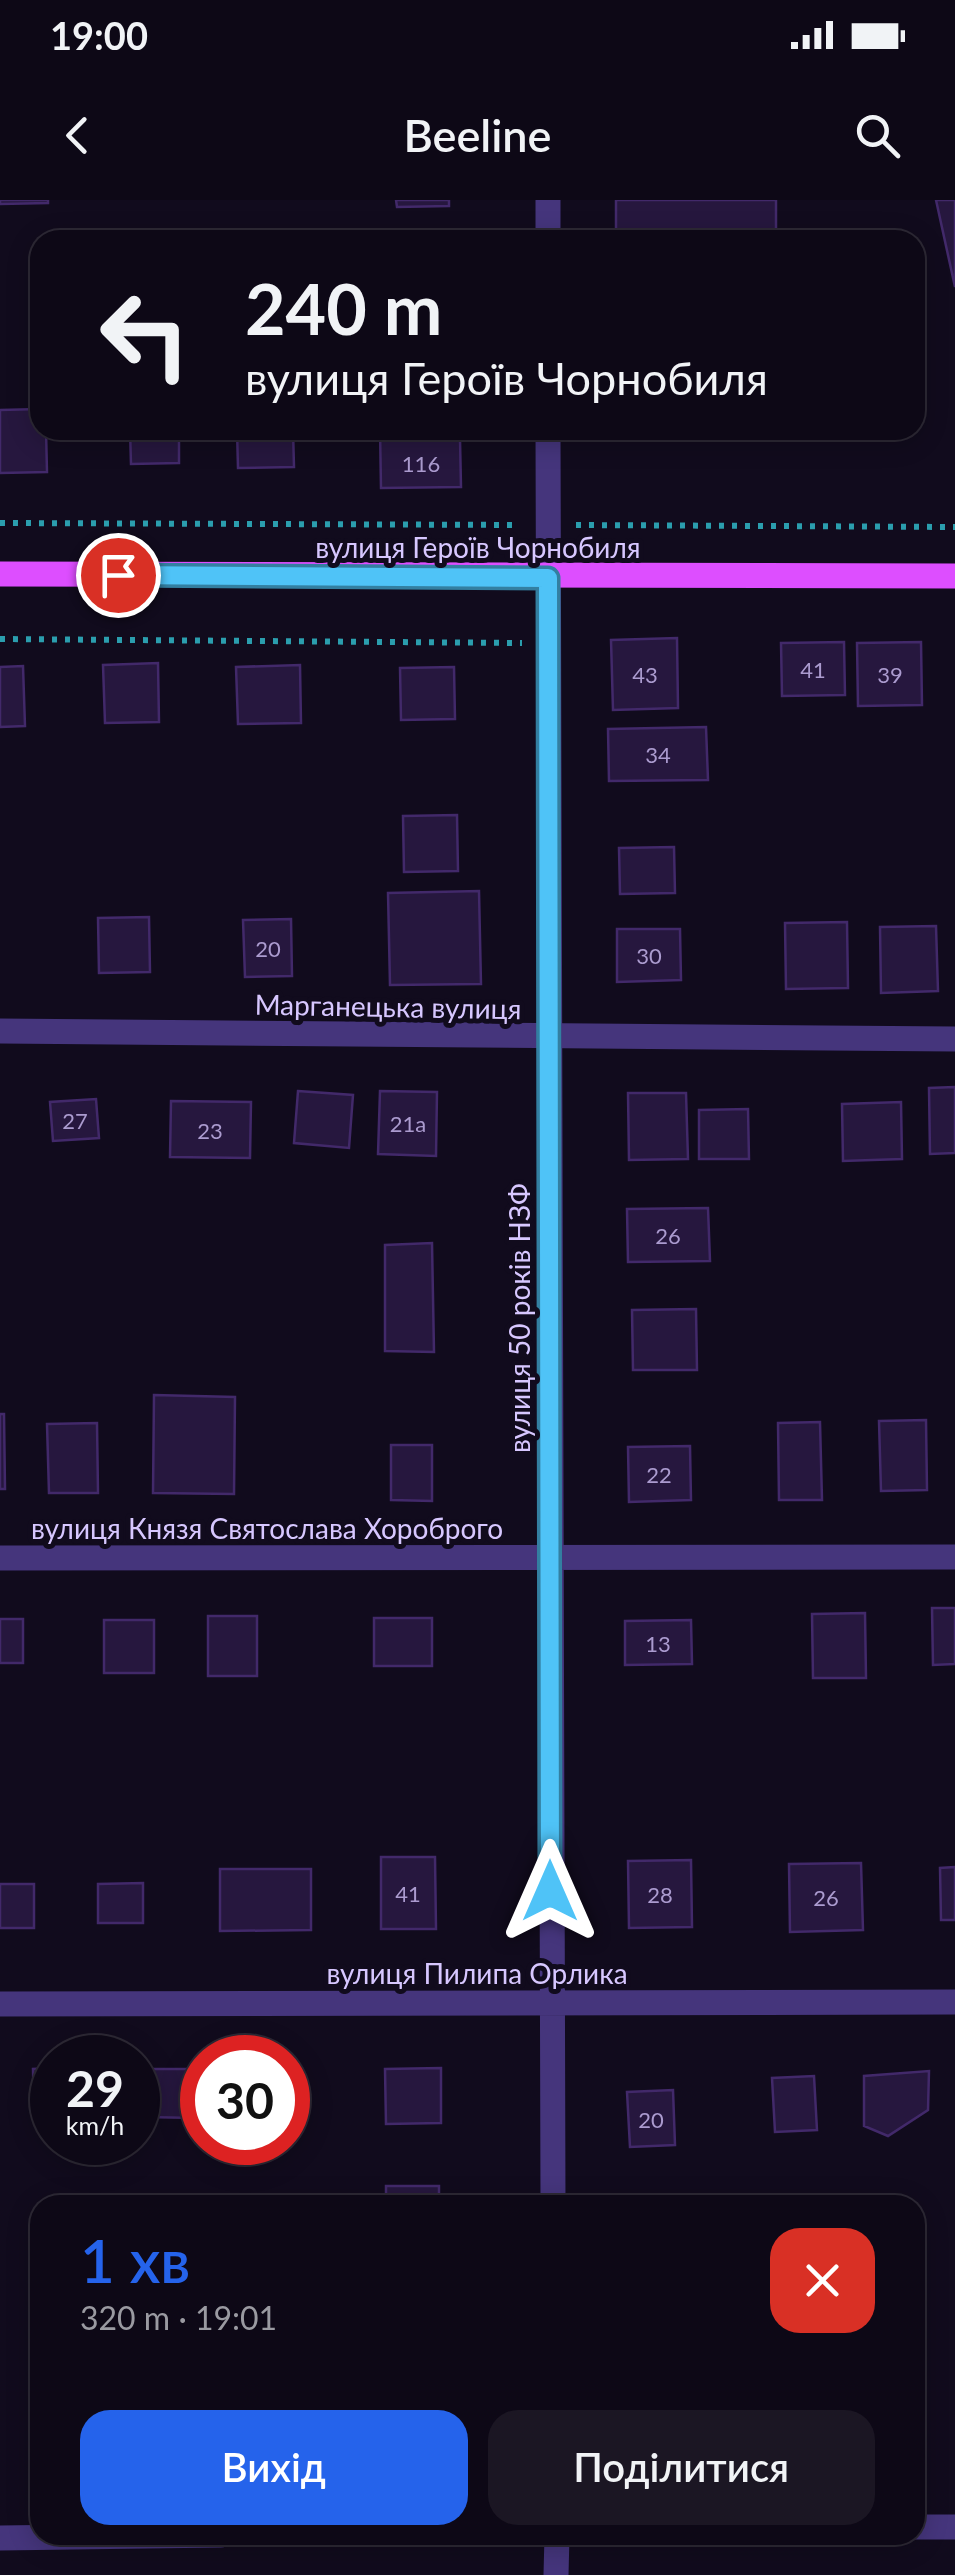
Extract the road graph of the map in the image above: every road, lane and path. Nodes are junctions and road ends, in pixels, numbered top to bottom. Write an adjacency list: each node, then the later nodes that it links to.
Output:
1 (548, 200): 2 (street)
2 (548, 230)
3 (548, 440): 5 (street, вулиця 50 років НЗФ)
4 (0, 523): 5 (path)
5 (548, 524): 6 (path); 9 (street, вулиця 50 років НЗФ)
6 (955, 528)
7 (0, 574): 9 (main road, вулиця Героїв Чорнобиля)
8 (955, 576): 9 (main road, вулиця Героїв Чорнобиля)
9 (548, 578): 11 (street, вулиця 50 років НЗФ)
10 (0, 638): 11 (path)
11 (548, 644): 13 (street, вулиця 50 років НЗФ)
12 (0, 1030): 13 (street, Марганецька вулиця)
13 (549, 1038): 14 (street, Марганецька вулиця); 17 (street, вулиця 50 років НЗФ)
14 (955, 1039)
15 (955, 1557): 17 (street, вулиця Князя Святослава Хороброго)
16 (0, 1558): 17 (street, вулиця Князя Святослава Хороброго)
17 (550, 1558): 18 (street, вулиця 50 років НЗФ)
18 (550, 2002): 19 (street, вулиця Пилипа Орлика); 20 (street, вулиця Пилипа Орлика); 21 (street, вулиця 50 років НЗФ)
19 (955, 2002)
20 (0, 2004)
21 (553, 2195)
22 (925, 2527): 23 (street)
23 (955, 2527)
24 (0, 2538): 25 (street)
25 (30, 2538)
26 (557, 2545): 27 (street)
27 (556, 2575)

